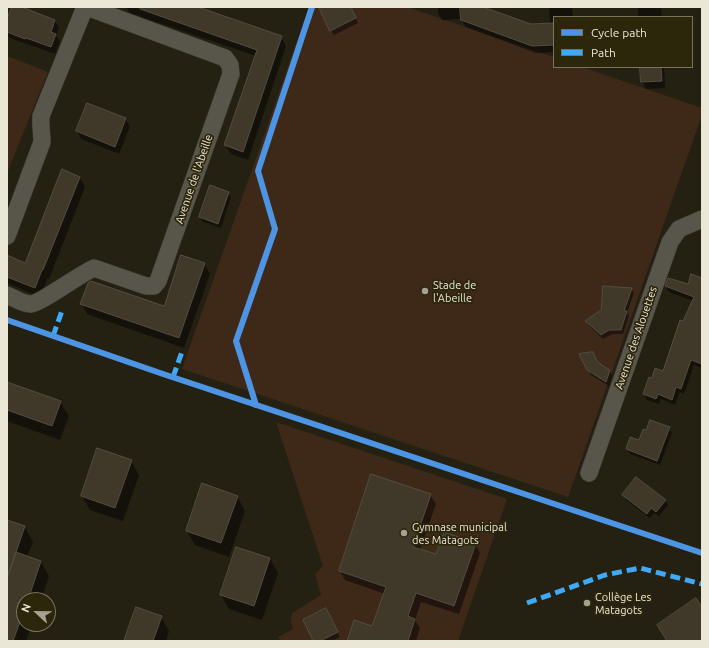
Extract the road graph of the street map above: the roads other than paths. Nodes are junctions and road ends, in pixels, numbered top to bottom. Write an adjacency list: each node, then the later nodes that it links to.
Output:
1 (86, 7): 3 (street); 4 (street, Avenue de l'Abeille)
2 (702, 219): 5 (street, Avenue des Alouettes)
3 (7, 236)
4 (7, 295)
5 (589, 474)

